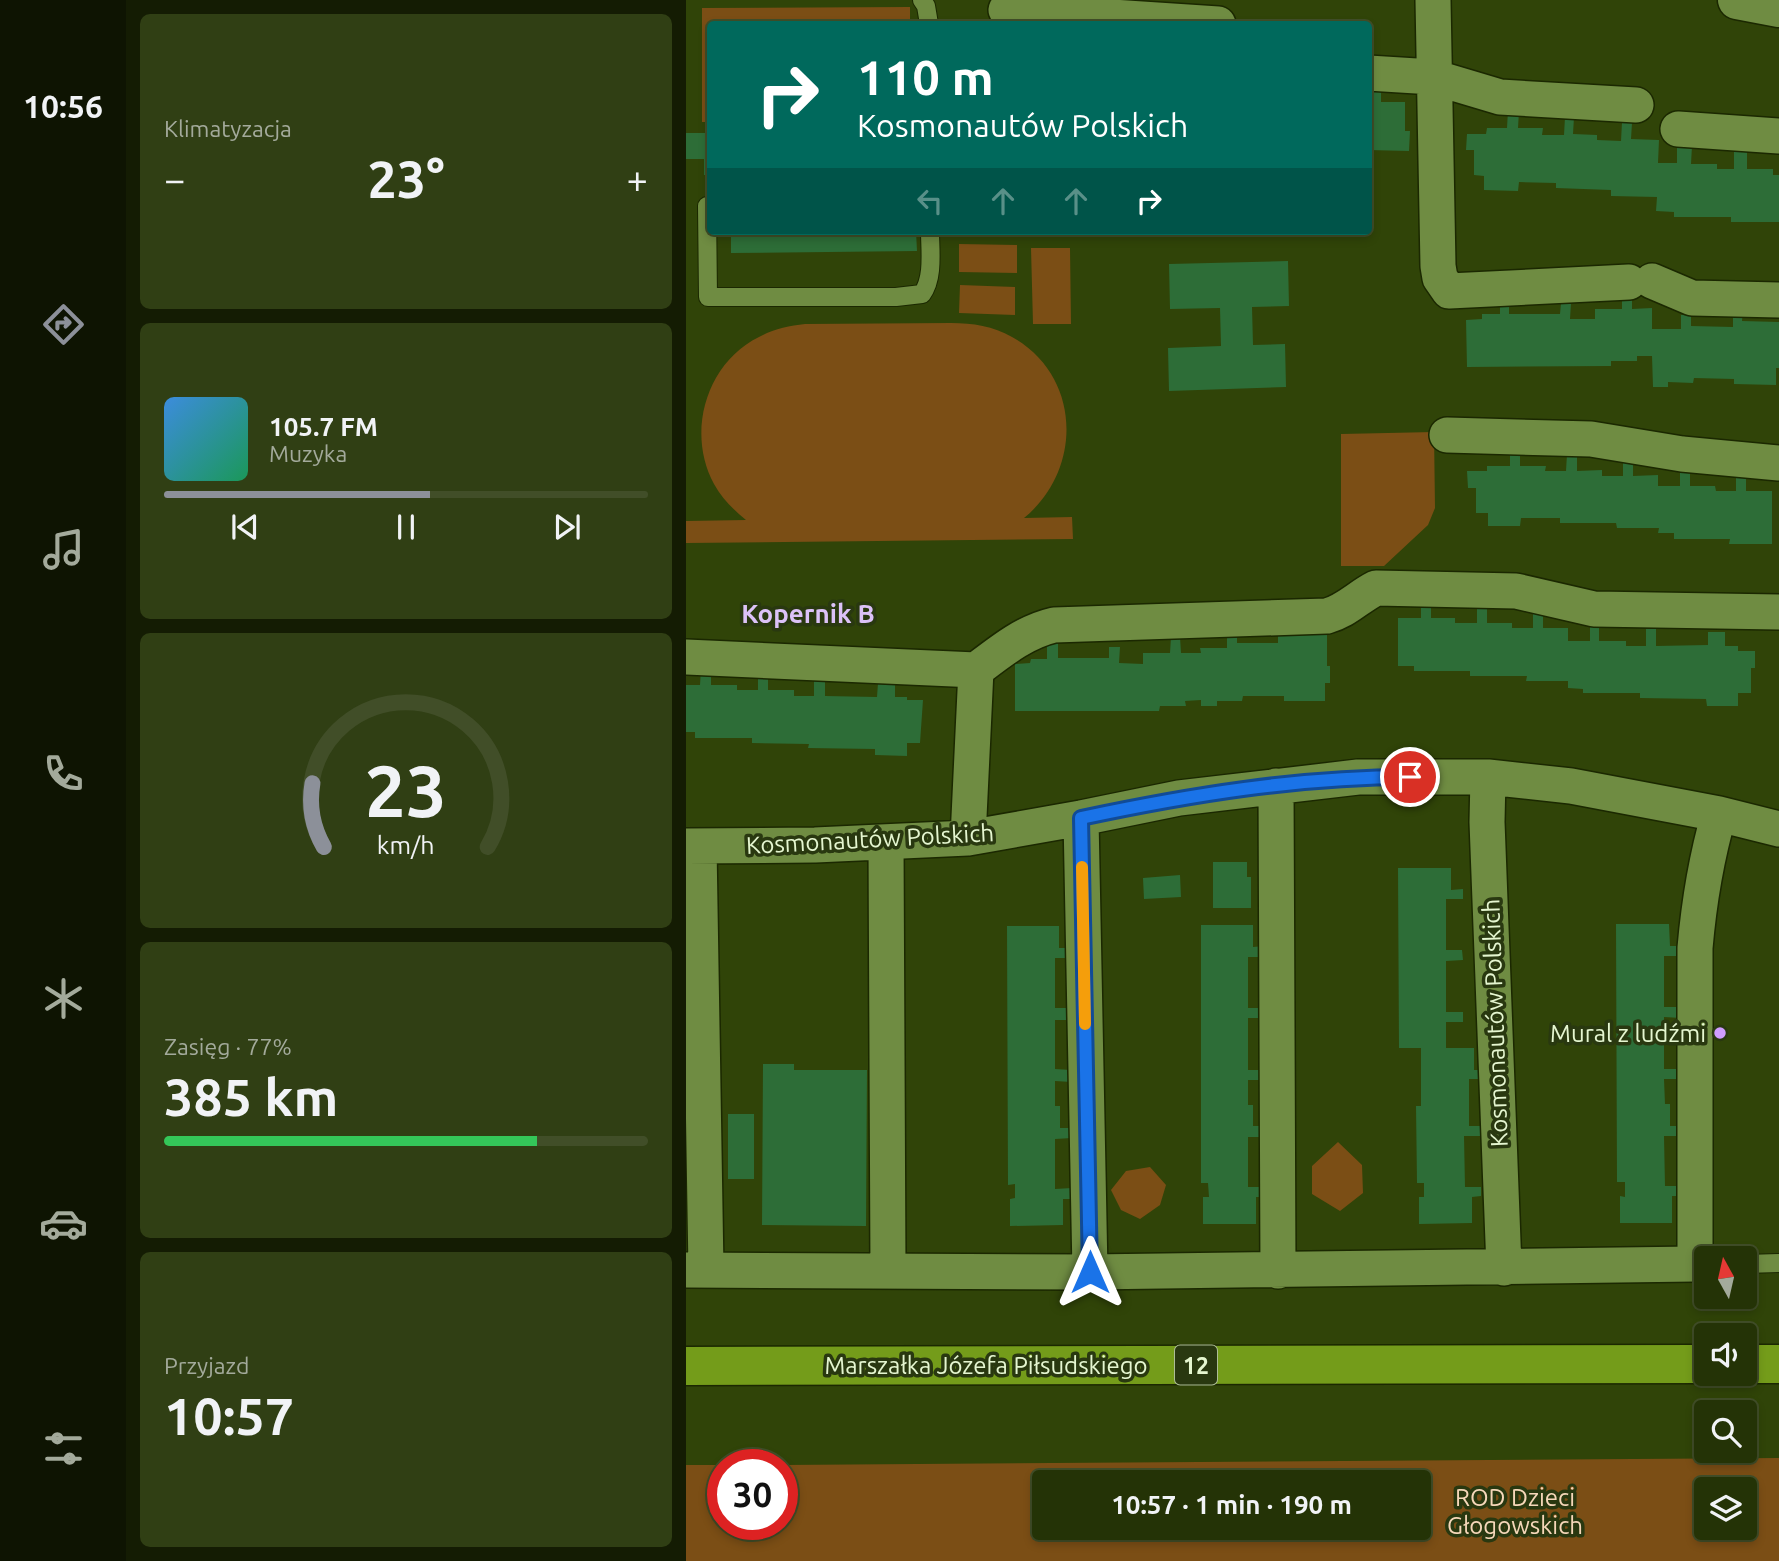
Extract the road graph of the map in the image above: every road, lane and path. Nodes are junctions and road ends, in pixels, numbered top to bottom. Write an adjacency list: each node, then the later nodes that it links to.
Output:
1 (922, 0): 6 (lane)
2 (1433, 0): 9 (street)
3 (1737, 0): 4 (street)
4 (1779, 8)
5 (1006, 10): 7 (street)
6 (928, 21)
7 (1173, 21)
8 (1372, 73): 9 (street)
9 (1433, 77): 10 (street); 15 (street)
10 (1636, 105)
11 (1678, 129): 12 (street)
12 (1779, 136)
13 (707, 235): 14 (lane)
14 (930, 235)
15 (1779, 300)
16 (1447, 435): 17 (street)
17 (1779, 463)
18 (1779, 612): 20 (street)
19 (686, 657): 20 (street)
20 (976, 670): 26 (street)
21 (1488, 777): 22 (street, Kosmonautów Polskich); 23 (street, Kosmonautów Polskich); 33 (street, Kosmonautów Polskich)
22 (1276, 786): 24 (street, Kosmonautów Polskich); 36 (street)
23 (1719, 814): 25 (street, Kosmonautów Polskich); 29 (street, Kosmonautów Polskich)
24 (1081, 818): 26 (street, Kosmonautów Polskich); 37 (street)
25 (1779, 829)
26 (968, 838): 27 (street, Kosmonautów Polskich)
27 (886, 842): 28 (street, Kosmonautów Polskich); 35 (street)
28 (692, 846): 34 (street, Kosmonautów Polskich)
29 (1701, 1246)
30 (1779, 1263): 32 (lane)
31 (1694, 1264): 33 (street, Kosmonautów Polskich)
32 (1757, 1264)
33 (1504, 1268): 36 (street, Kosmonautów Polskich)
34 (696, 1270): 35 (street, Kosmonautów Polskich)
35 (888, 1271): 37 (street, Kosmonautów Polskich)
36 (1278, 1271): 37 (street, Kosmonautów Polskich)
37 (1090, 1272)
38 (1694, 1364): 41 (main road, Marszałka Józefa Piłsudskiego / 12)
39 (1757, 1364): 40 (main road)
40 (1779, 1364)
41 (686, 1366)

